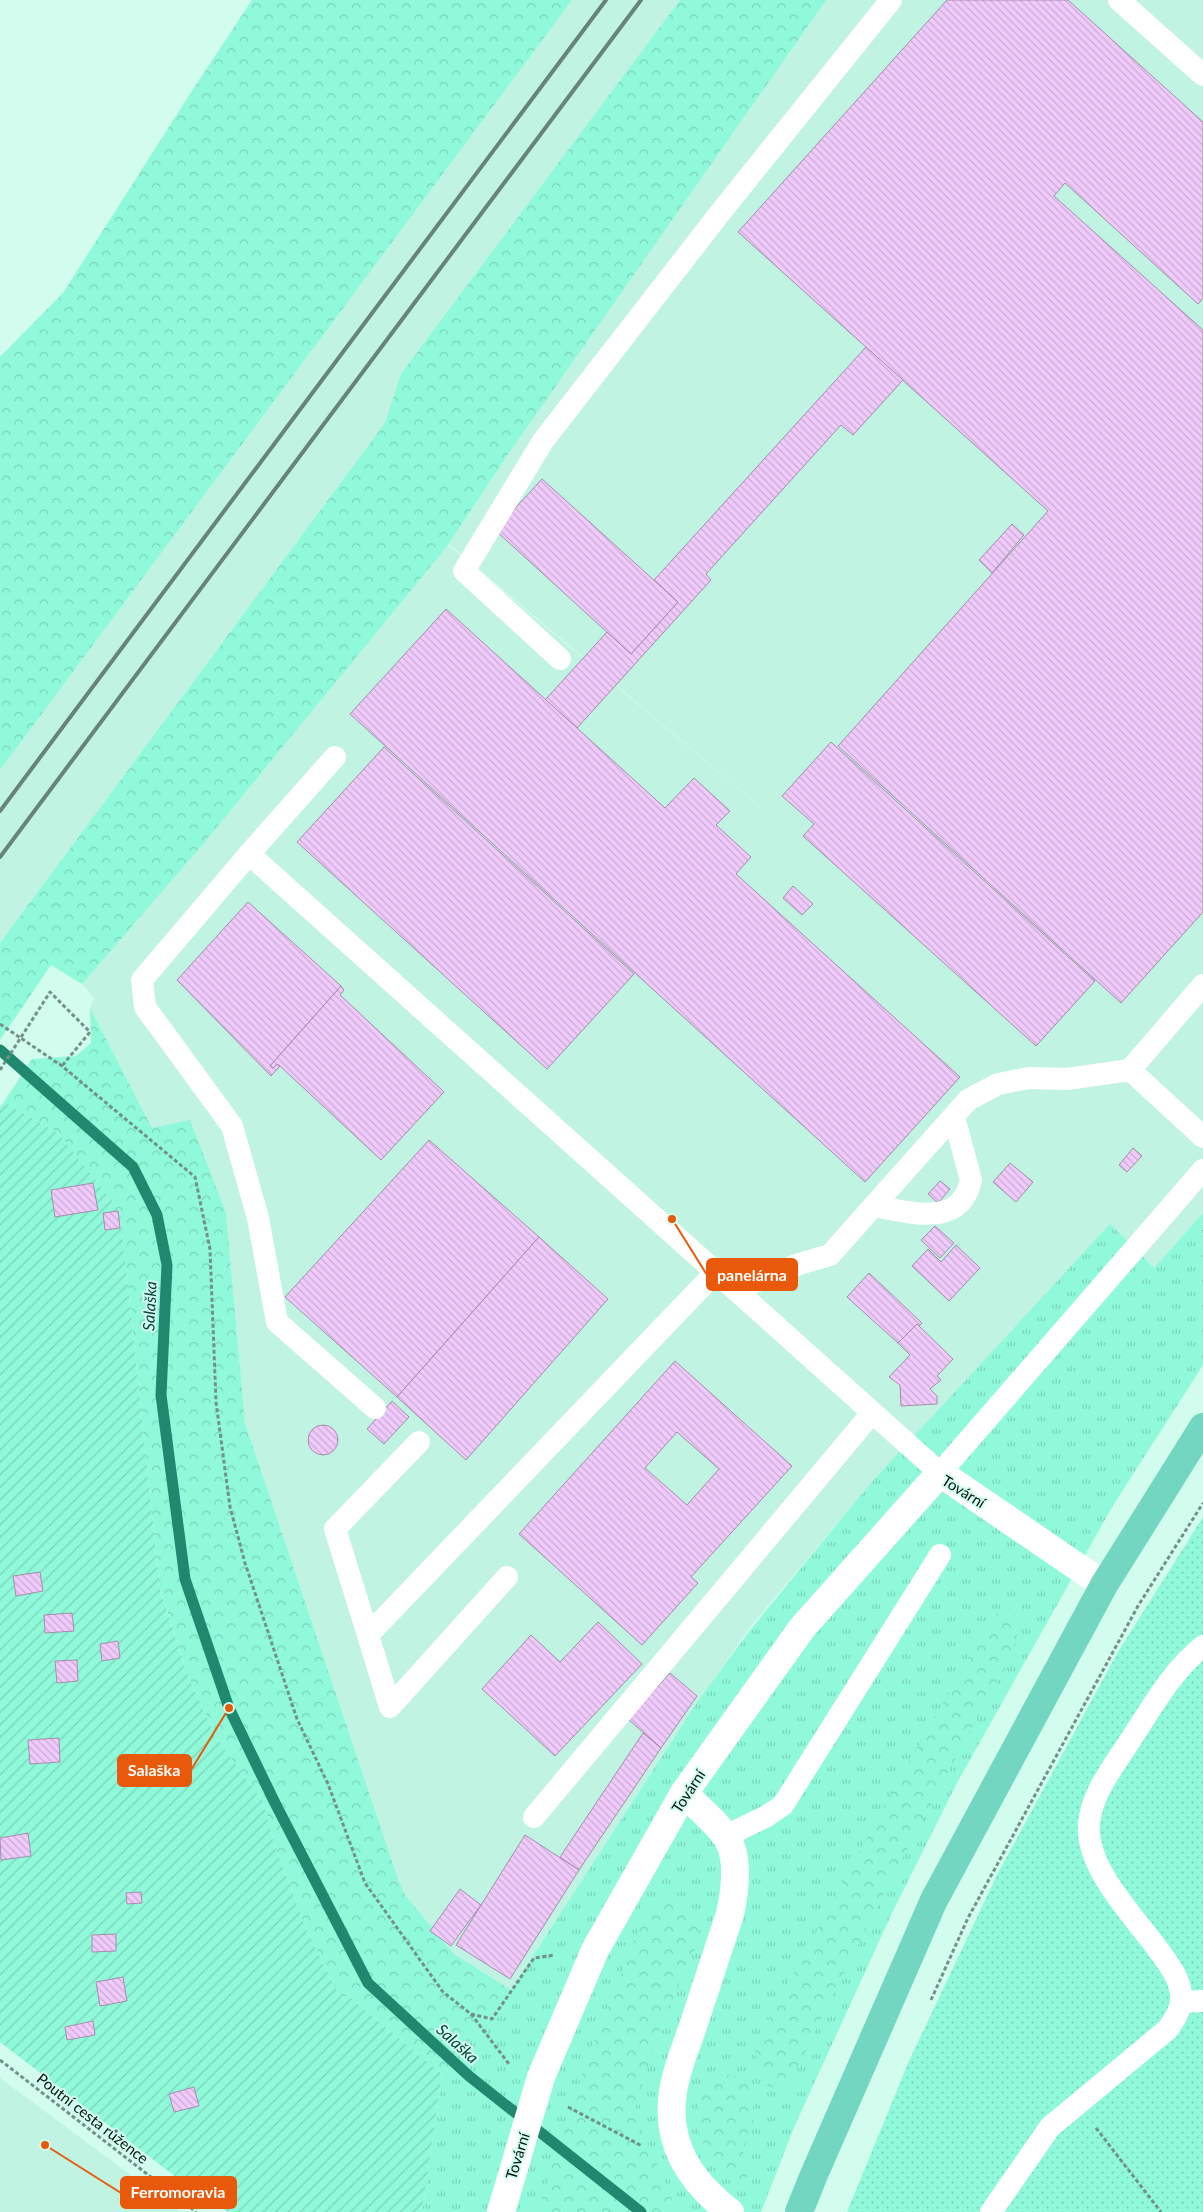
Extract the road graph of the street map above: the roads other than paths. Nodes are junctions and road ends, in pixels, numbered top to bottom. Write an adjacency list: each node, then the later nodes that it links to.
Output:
1 (891, 0): 4 (lane)
2 (1119, 0): 3 (lane)
3 (1203, 75)
4 (560, 659)
5 (335, 757): 6 (lane)
6 (249, 854): 13 (lane); 15 (lane)
7 (1203, 985): 8 (lane)
8 (1130, 1070): 9 (lane); 10 (lane)
9 (954, 1117): 12 (lane); 12 (lane)
10 (1203, 1137)
11 (1203, 1170): 19 (lane)
12 (874, 1206): 14 (lane)
13 (715, 1273): 14 (lane); 23 (lane)
14 (736, 1290): 16 (lane)
15 (375, 1408)
16 (872, 1413): 19 (lane); 26 (lane)
17 (1203, 1427): 22 (main road)
18 (419, 1442): 23 (lane)
19 (940, 1473): 22 (street, Tovární); 25 (street, Tovární)
20 (940, 1555): 27 (lane)
21 (507, 1577): 23 (lane)
22 (1104, 1585): 32 (main road)
23 (368, 1634)
24 (1203, 1646): 29 (lane)
25 (684, 1793): 27 (street); 30 (street, Tovární)
26 (534, 1817)
27 (726, 1836): 31 (street)
28 (1203, 2001): 29 (lane)
29 (1181, 2002): 33 (lane)
30 (501, 2212)
31 (730, 2212)
32 (800, 2212)
33 (991, 2212)

